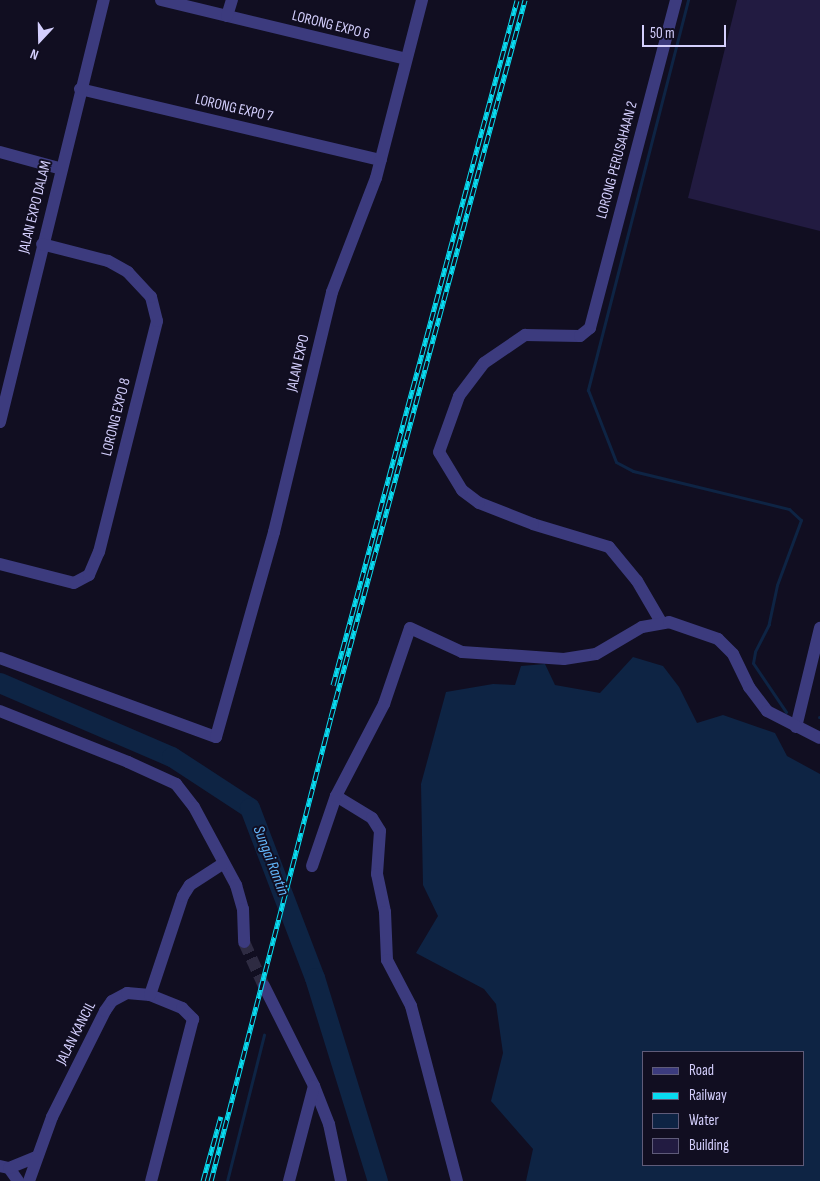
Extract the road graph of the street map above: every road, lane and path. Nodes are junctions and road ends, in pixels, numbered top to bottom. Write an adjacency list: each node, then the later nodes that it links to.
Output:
1 (104, 0): 8 (street, JALAN EXPO DALAM)
2 (161, 0): 6 (street, LORONG EXPO 6)
3 (232, 0): 6 (street)
4 (422, 0): 7 (street, JALAN EXPO)
5 (676, 0): 15 (street, LORONG PERUSAHAAN 2)
6 (227, 16): 7 (street, LORONG EXPO 6)
7 (406, 59): 10 (street, JALAN EXPO)
8 (80, 89): 10 (street, LORONG EXPO 7); 11 (street, JALAN EXPO DALAM)
9 (0, 152): 11 (street)
10 (381, 160): 17 (street, JALAN EXPO)
11 (62, 170): 12 (street, JALAN EXPO DALAM)
12 (42, 244): 13 (street, JALAN EXPO DALAM); 14 (street, LORONG EXPO 8)
13 (0, 422)
14 (0, 564)
15 (661, 622): 19 (street); 21 (street)
16 (820, 628): 19 (street)
17 (0, 658)
18 (0, 711): 22 (street)
19 (796, 727): 20 (street)
20 (820, 738)
21 (336, 796): 23 (street); 35 (street)
22 (224, 863): 24 (street); 26 (street)
23 (312, 866)
24 (244, 942)
25 (264, 986): 27 (street)
26 (150, 995): 28 (street, JALAN KANCIL); 32 (street, JALAN KANCIL)
27 (314, 1086): 33 (street); 34 (street)
28 (36, 1157): 29 (street); 31 (street, JALAN KANCIL)
29 (4, 1167): 30 (street)
30 (18, 1181)
31 (29, 1181)
32 (151, 1181)
33 (289, 1181)
34 (342, 1181)
35 (457, 1181)

